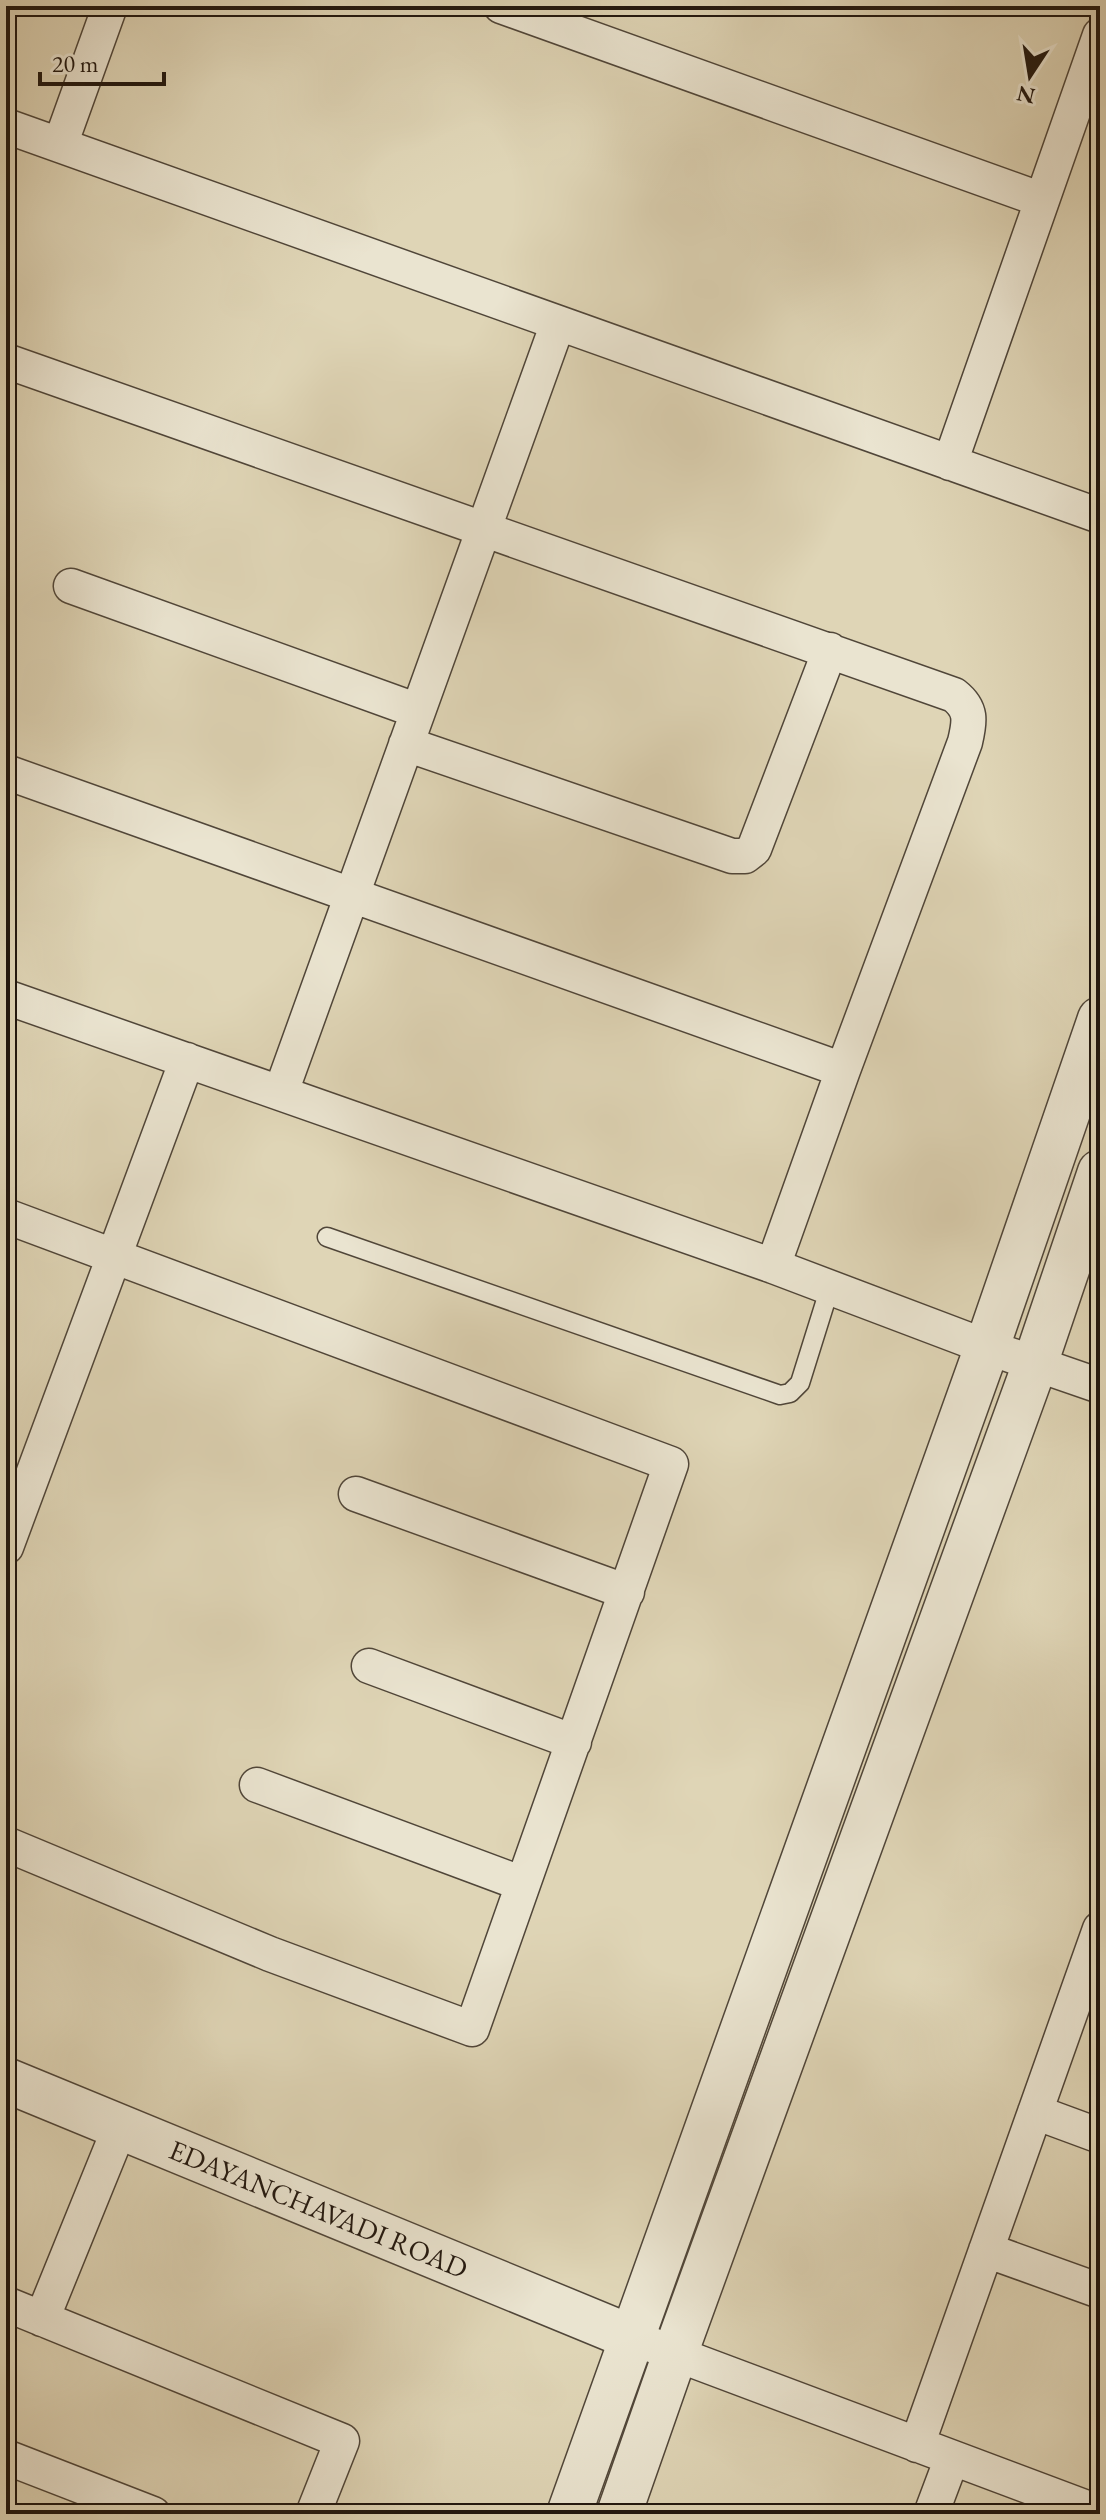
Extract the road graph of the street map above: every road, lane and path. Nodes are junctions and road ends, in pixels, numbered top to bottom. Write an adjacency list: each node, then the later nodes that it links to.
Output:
1 (110, 6): 5 (street)
2 (501, 6): 6 (street)
3 (1100, 35): 6 (street)
4 (6, 126): 5 (street)
5 (60, 145): 7 (street)
6 (1042, 200): 9 (street)
7 (558, 323): 9 (street); 11 (street)
8 (6, 361): 11 (street)
9 (950, 463): 10 (street)
10 (1100, 516)
11 (485, 528): 13 (street); 14 (street)
12 (71, 586): 14 (street)
13 (830, 650): 15 (street); 21 (street)
14 (418, 711): 15 (street)
15 (406, 744): 17 (street)
16 (6, 772): 17 (street)
17 (351, 895): 21 (street); 22 (street)
18 (6, 997): 20 (street)
19 (1100, 1019): 29 (street)
20 (187, 1060): 22 (street); 26 (street)
21 (843, 1070): 27 (street)
22 (281, 1092): 27 (street)
23 (1100, 1172): 30 (street)
24 (6, 1216): 26 (street)
25 (327, 1237): 28 (lane)
26 (116, 1257): 33 (street); 34 (street)
27 (773, 1266): 28 (street)
28 (830, 1287): 29 (street)
29 (987, 1347): 30 (street); 50 (street)
30 (1035, 1364): 31 (street); 51 (street)
31 (1100, 1386)
32 (356, 1494): 34 (street)
33 (6, 1547)
34 (627, 1592): 36 (street)
35 (369, 1666): 36 (street)
36 (574, 1742): 39 (street)
37 (257, 1785): 39 (street)
38 (6, 1844): 39 (street)
39 (523, 1884)
40 (1100, 1929): 41 (street)
41 (1092, 1976): 43 (street)
42 (6, 2080): 44 (street, EDAYANCHAVADI ROAD)
43 (1035, 2112): 45 (street); 46 (street)
44 (120, 2127): 49 (street); 50 (street, EDAYANCHAVADI ROAD)
45 (1100, 2136)
46 (986, 2250): 47 (street); 52 (street)
47 (1100, 2291)
48 (6, 2304): 49 (street)
49 (42, 2319): 57 (street)
50 (633, 2338): 51 (street); 58 (street)
51 (675, 2354): 52 (street); 59 (street)
52 (917, 2445): 54 (street)
53 (6, 2457): 56 (street)
54 (952, 2458): 55 (street); 60 (street)
55 (1100, 2513)
56 (153, 2514)
57 (313, 2514)
58 (569, 2514)
59 (619, 2514)
60 (931, 2514)

